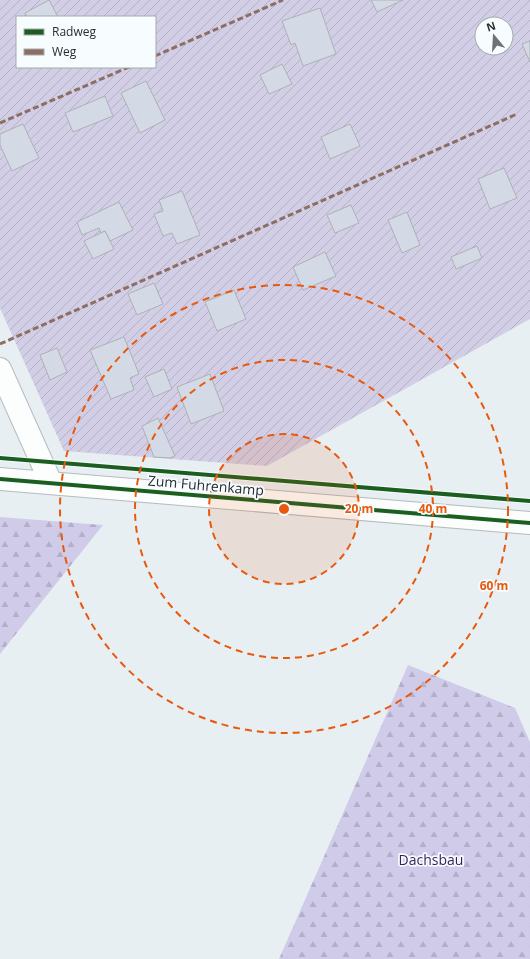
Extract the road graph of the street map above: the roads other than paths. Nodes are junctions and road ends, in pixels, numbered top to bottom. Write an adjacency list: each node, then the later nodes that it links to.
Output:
1 (0, 369): 3 (street)
2 (0, 479): 3 (street, Zum Fuhrenkamp)
3 (51, 483): 4 (street, Zum Fuhrenkamp)
4 (530, 523)

